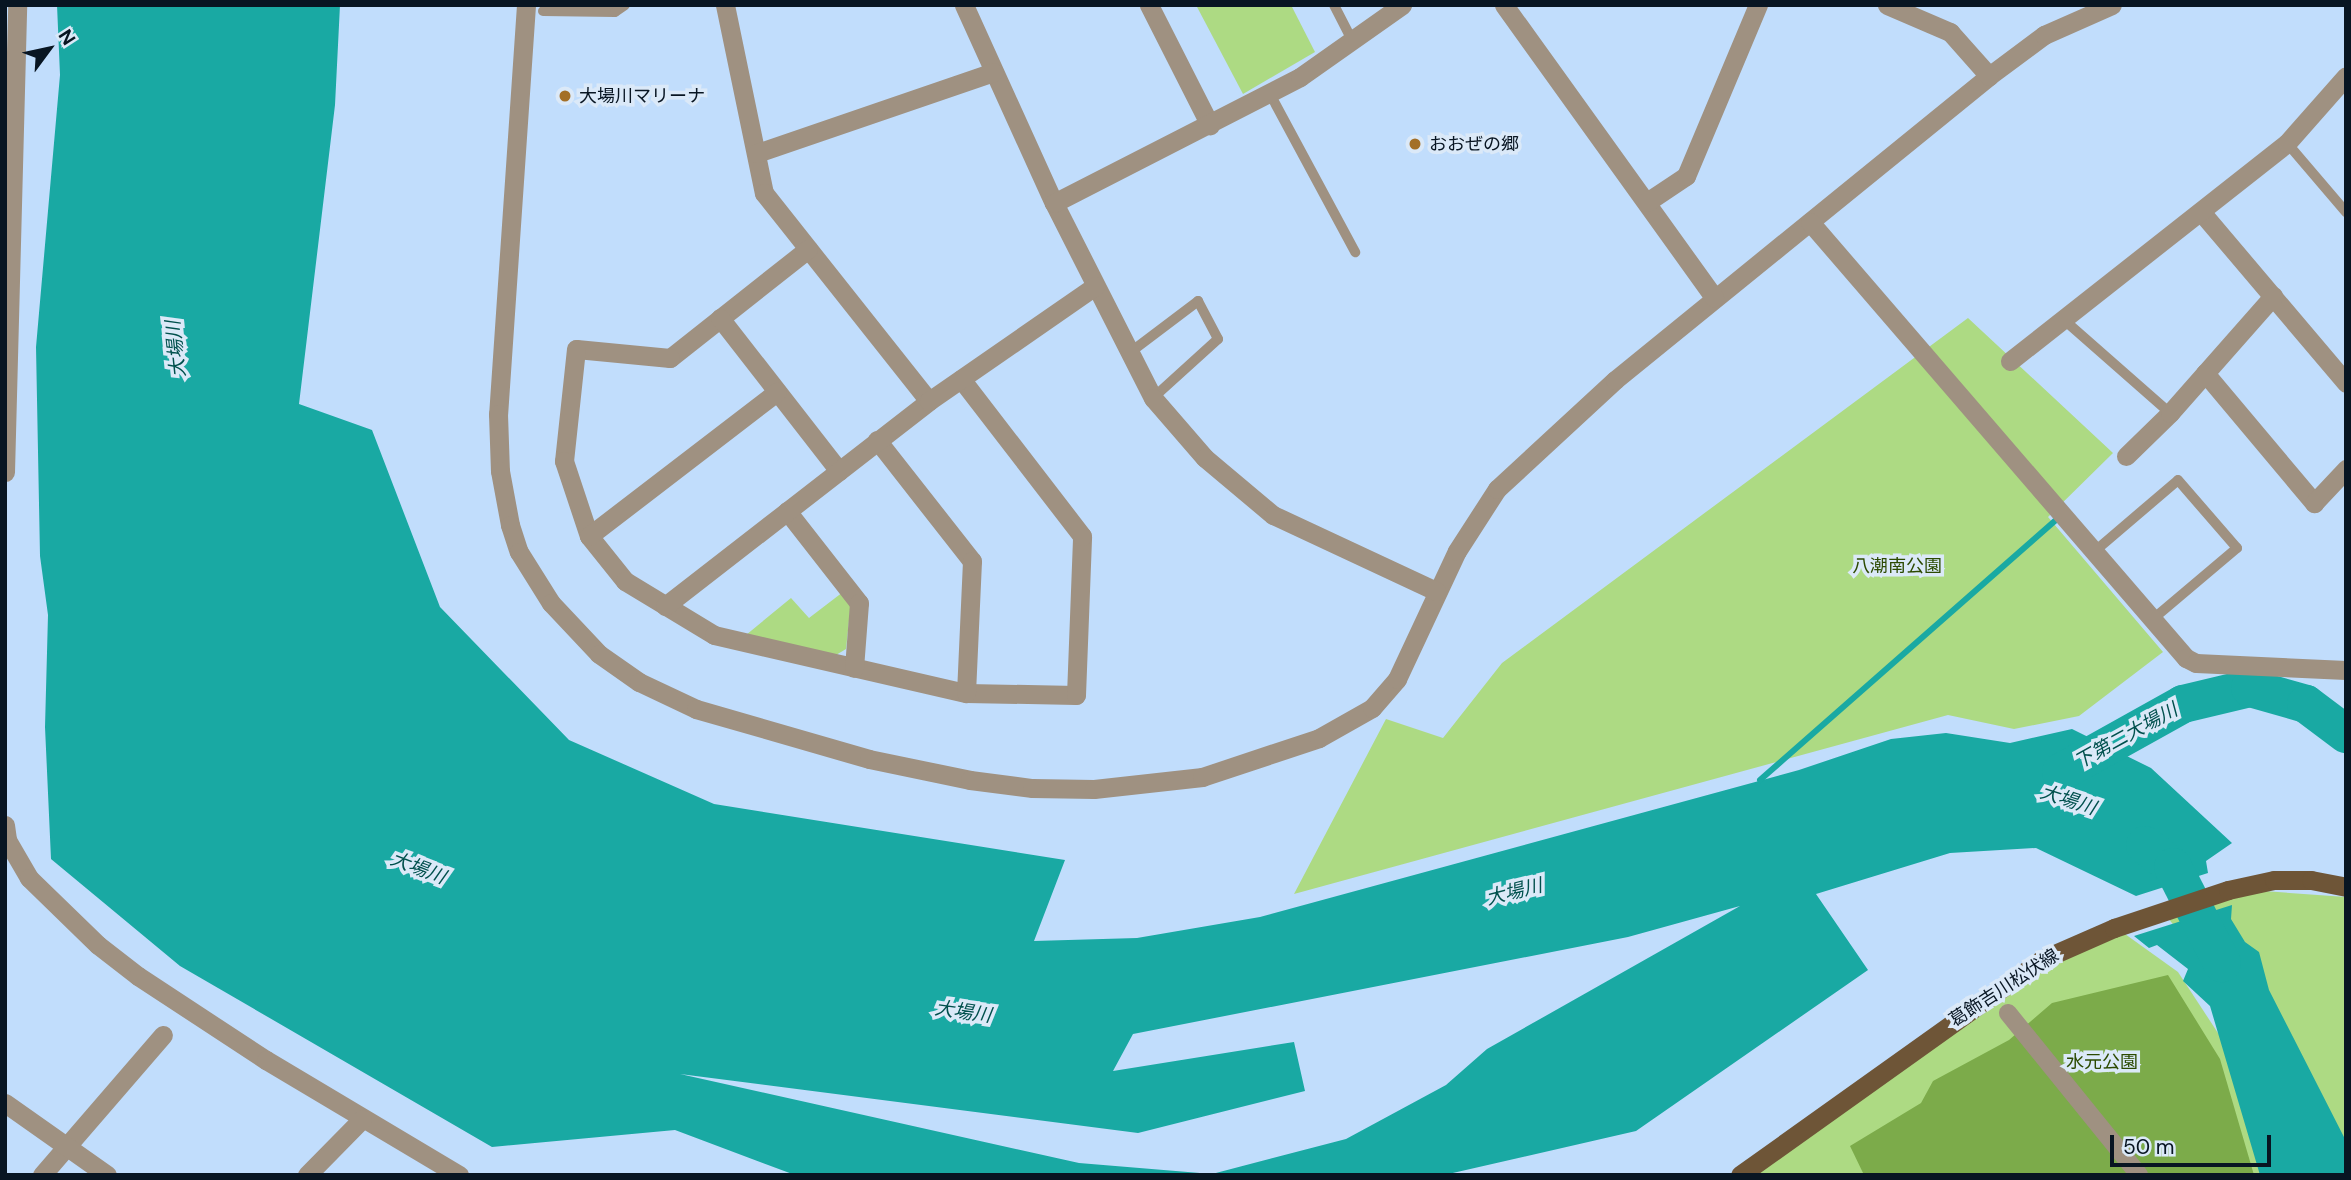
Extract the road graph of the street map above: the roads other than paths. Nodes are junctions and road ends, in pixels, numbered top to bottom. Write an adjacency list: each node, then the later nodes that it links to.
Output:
1 (17, 5): 21 (street)
2 (625, 5): 11 (lane)
3 (725, 5): 20 (street)
4 (964, 5): 14 (street)
5 (1149, 5): 18 (street)
6 (1334, 5): 13 (lane)
7 (1504, 5): 22 (street)
8 (1758, 5): 22 (street)
9 (1887, 5): 15 (street)
10 (2112, 5): 15 (street)
11 (535, 8): 52 (street)
12 (1392, 9): 13 (street)
13 (1353, 42): 17 (street)
14 (993, 72): 20 (street); 23 (street)
15 (1989, 76): 26 (street)
16 (2346, 76): 19 (street)
17 (1269, 93): 18 (street); 28 (lane)
18 (1210, 125): 23 (street)
19 (2287, 143): 24 (lane); 25 (street)
20 (757, 153): 27 (street)
21 (7, 191): 44 (street)
22 (1647, 202): 31 (street)
23 (1054, 203): 29 (street)
24 (2346, 212)
25 (2202, 213): 30 (street); 33 (street)
26 (1810, 222): 31 (street); 51 (street)
27 (808, 249): 32 (street); 41 (street)
28 (1355, 253)
29 (1095, 286): 34 (street); 37 (street)
30 (2273, 296): 36 (street); 38 (street)
31 (1714, 298): 52 (street)
32 (720, 318): 39 (street); 50 (street)
33 (2063, 319): 35 (street); 42 (lane)
34 (1128, 354): 40 (street); 40 (lane)
35 (2010, 361)
36 (2205, 373): 42 (street); 46 (street)
37 (961, 379): 41 (street); 57 (street)
38 (2346, 383)
39 (777, 391): 47 (street); 50 (street)
40 (1153, 398): 52 (street)
41 (929, 401): 43 (street)
42 (2170, 413): 45 (street)
43 (877, 440): 47 (street); 57 (street)
44 (6, 444): 48 (street)
45 (2126, 456)
46 (2346, 469)
47 (839, 471): 49 (street)
48 (5, 472)
49 (787, 511): 53 (street); 55 (street)
50 (589, 536): 53 (street)
51 (2095, 551): 54 (street); 54 (lane)
52 (1436, 591)
53 (665, 606): 55 (street)
54 (2153, 619): 56 (street)
55 (854, 668): 57 (street)
56 (2346, 670)
57 (966, 693)
58 (6, 834): 63 (street)
59 (2346, 887): 69 (main road, 葛飾吉川松伏線)
60 (2008, 1013): 70 (street)
61 (163, 1035): 64 (street)
62 (5, 1102): 64 (street)
63 (362, 1119): 67 (street); 68 (street)
64 (67, 1146): 65 (street); 66 (street)
65 (42, 1175)
66 (107, 1175)
67 (307, 1175)
68 (459, 1175)
69 (1740, 1175)
70 (2138, 1175)

